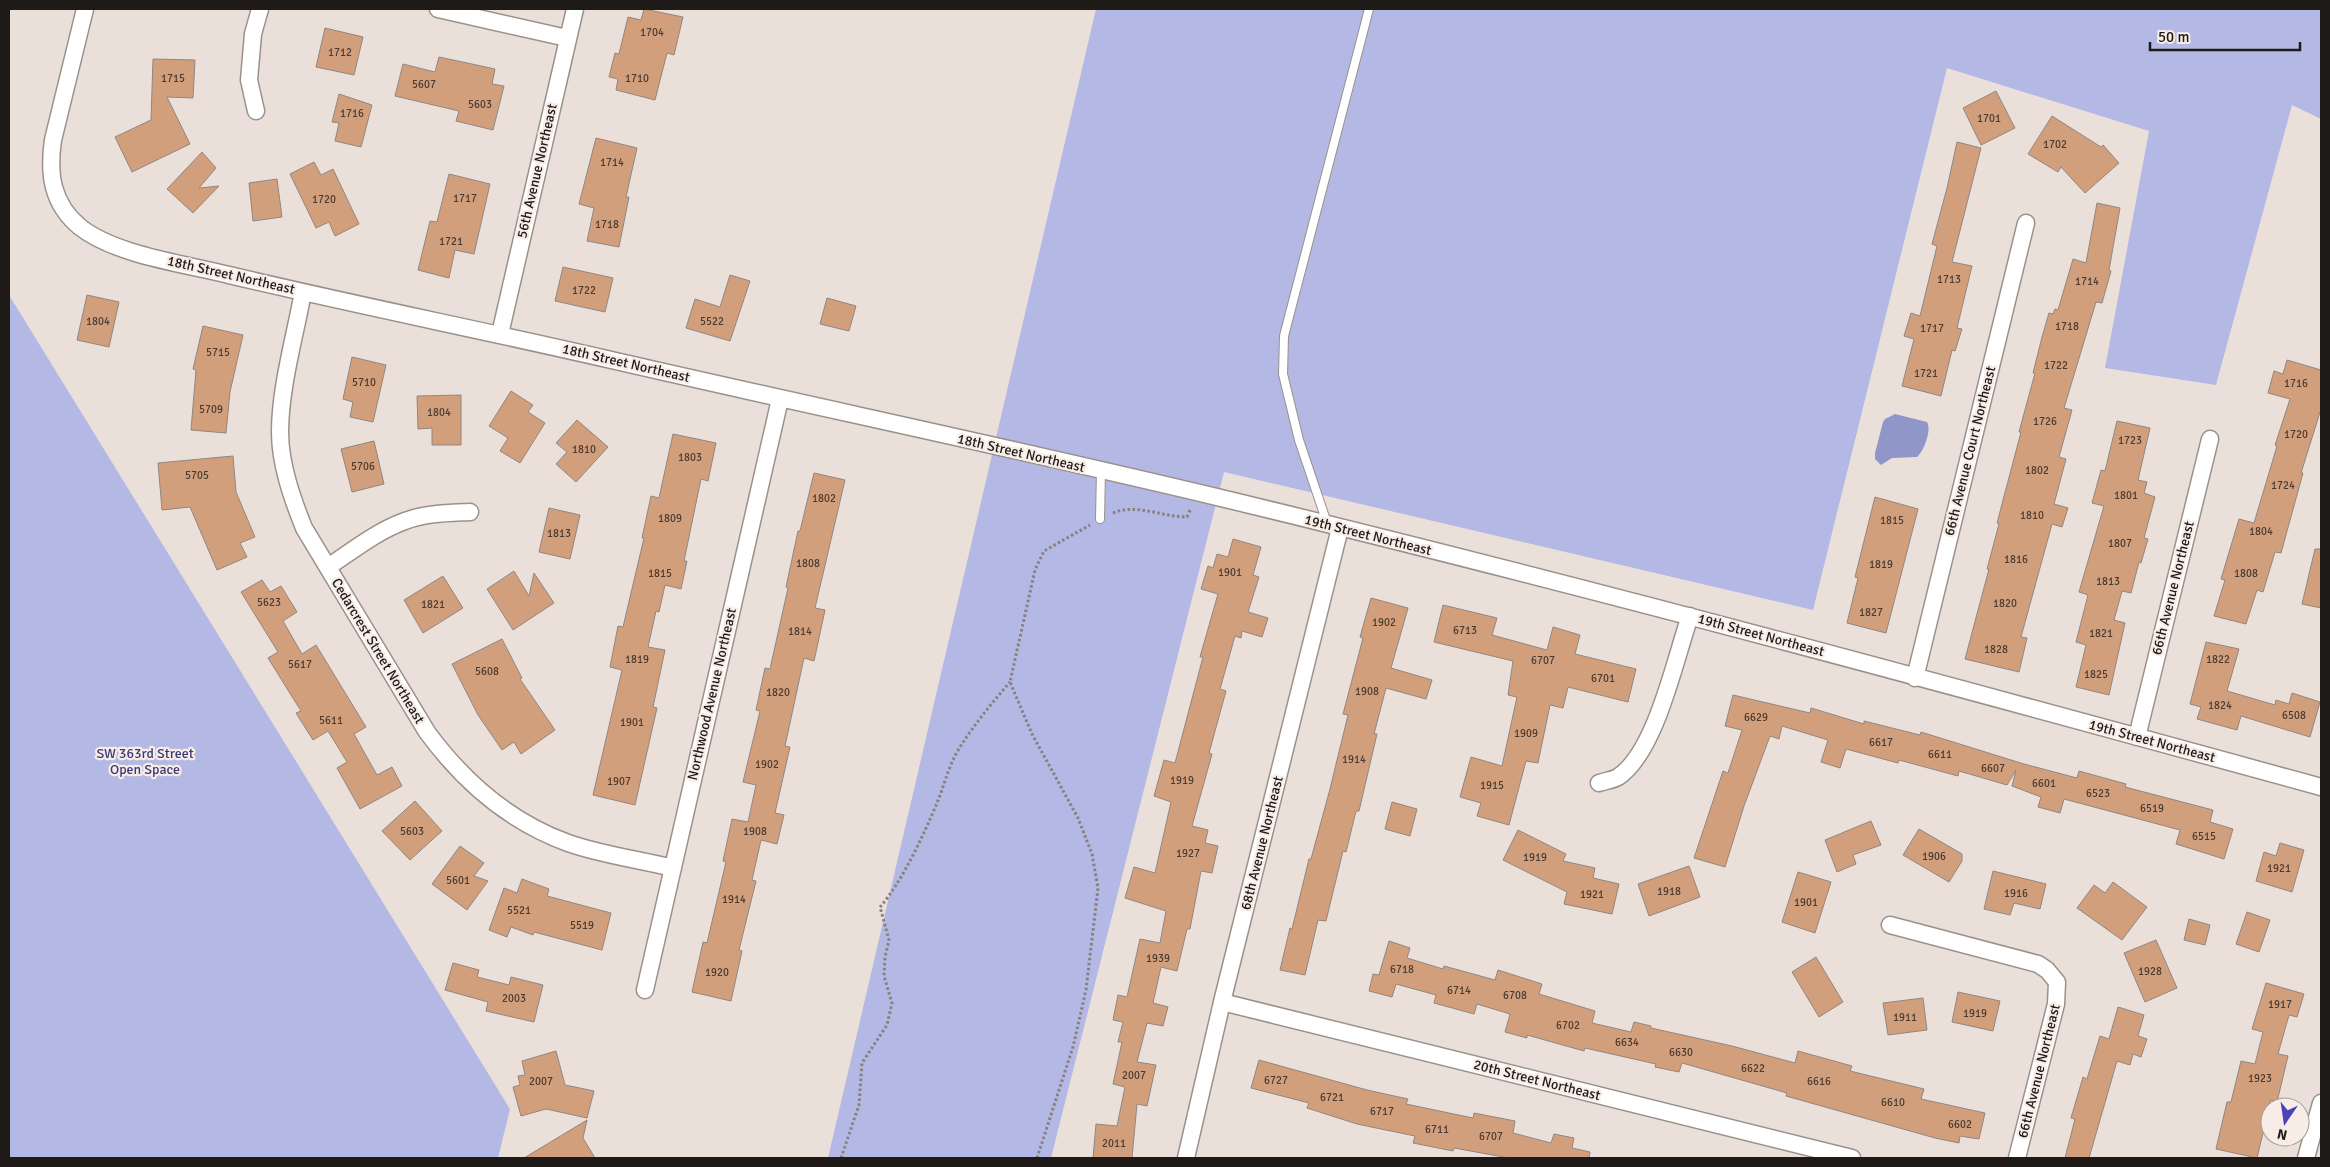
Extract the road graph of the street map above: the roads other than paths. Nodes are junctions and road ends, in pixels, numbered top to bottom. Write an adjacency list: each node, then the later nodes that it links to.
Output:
1 (85, 9): 9 (street, 18th Street Northeast)
2 (260, 9): 7 (street)
3 (438, 9): 6 (street)
4 (575, 9): 6 (street, 56th Avenue Northeast)
5 (1369, 9): 17 (lane)
6 (567, 38): 10 (street, 56th Avenue Northeast)
7 (256, 111)
8 (2026, 223): 20 (street, 66th Avenue Court Northeast)
9 (304, 292): 10 (street, 18th Street Northeast); 18 (street, Cedarcrest Street Northeast)
10 (500, 334): 11 (street, 18th Street Northeast)
11 (780, 399): 13 (street, 18th Street Northeast); 24 (street, Northwood Avenue Northeast)
12 (2210, 440): 21 (street, 66th Avenue Northeast)
13 (1101, 471): 14 (street, 18th Street Northeast); 16 (lane)
14 (1198, 493): 17 (street, 19th Street Northeast)
15 (470, 512): 18 (street)
16 (1100, 519)
17 (1334, 526): 19 (street, 19th Street Northeast); 27 (street, 68th Avenue Northeast)
18 (328, 567): 24 (street, Cedarcrest Street Northeast)
19 (1690, 616): 20 (street, 19th Street Northeast); 22 (street)
20 (1915, 678): 21 (street, 19th Street Northeast)
21 (2137, 736): 23 (street, 19th Street Northeast)
22 (1600, 783)
23 (2321, 787)
24 (673, 868): 26 (street, Northwood Avenue Northeast)
25 (1890, 925): 31 (street, 66th Avenue Northeast)
26 (645, 990)
27 (1222, 1002): 29 (street, 68th Avenue Northeast); 30 (street, 20th Street Northeast)
28 (2321, 1103): 32 (street)
29 (1186, 1158)
30 (1852, 1158)
31 (2017, 1158)
32 (2306, 1158)

